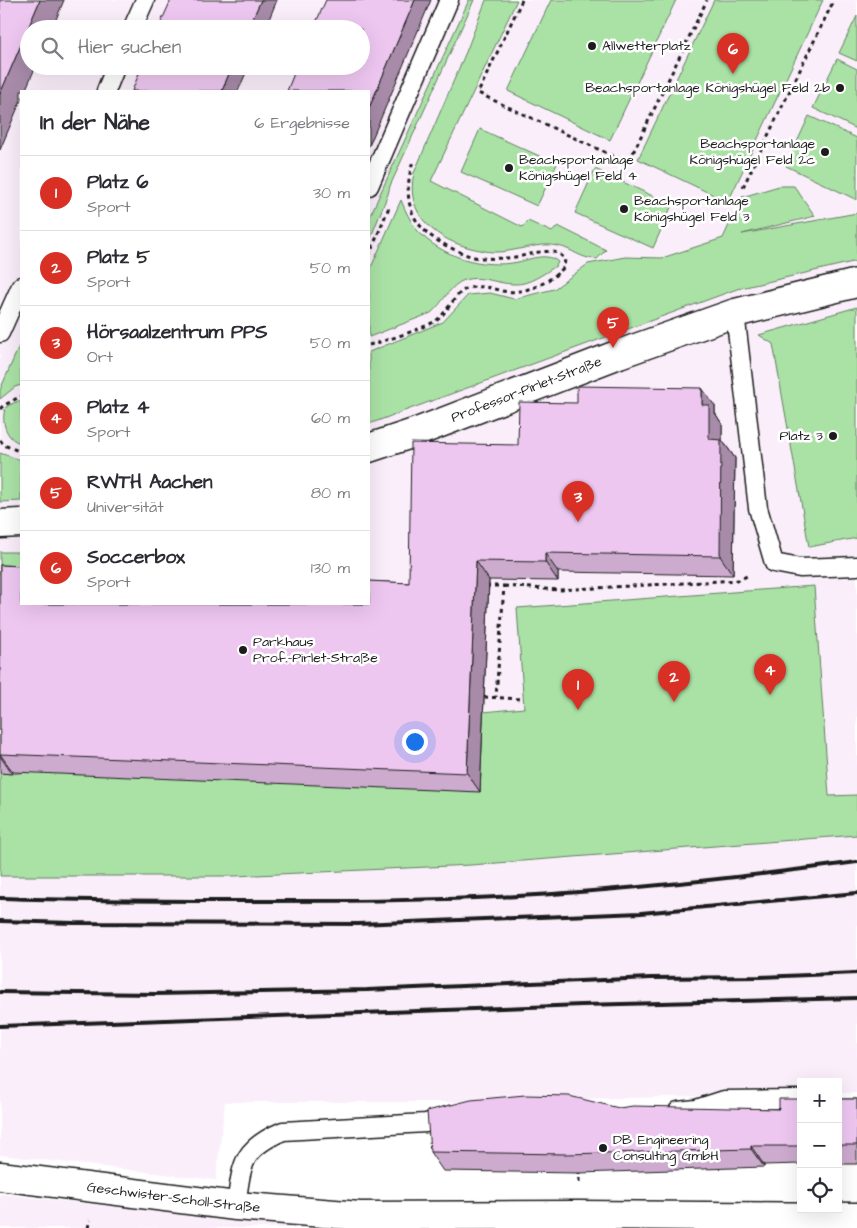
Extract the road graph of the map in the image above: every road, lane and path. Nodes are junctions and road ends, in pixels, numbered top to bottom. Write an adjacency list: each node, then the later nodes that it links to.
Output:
1 (145, 0): 6 (lane)
2 (449, 0): 10 (lane)
3 (522, 0): 4 (path)
4 (707, 0)
5 (834, 0): 11 (path)
6 (136, 20)
7 (112, 75): 8 (lane)
8 (106, 90)
9 (415, 155): 16 (path)
10 (370, 184)
11 (743, 187)
12 (857, 283): 14 (street, Professor-Pirlet-Straße)
13 (20, 288): 15 (lane)
14 (735, 313): 20 (street, Professor-Pirlet-Straße); 24 (lane)
15 (0, 333)
16 (370, 345)
17 (20, 397): 18 (path)
18 (0, 409)
19 (0, 440): 21 (path)
20 (370, 448)
21 (20, 452)
22 (20, 523): 23 (street)
23 (0, 524)
24 (774, 562): 25 (lane); 27 (path)
25 (857, 566)
26 (484, 586): 27 (path)
27 (504, 586): 29 (path)
28 (484, 696): 29 (path)
29 (496, 697): 30 (path)
30 (524, 699)
31 (797, 1099): 33 (lane)
32 (463, 1112): 35 (lane)
33 (662, 1113)
34 (0, 1176): 35 (street, Geschwister-Scholl-Straße)
35 (236, 1206): 36 (street, Geschwister-Scholl-Straße)
36 (857, 1216)

